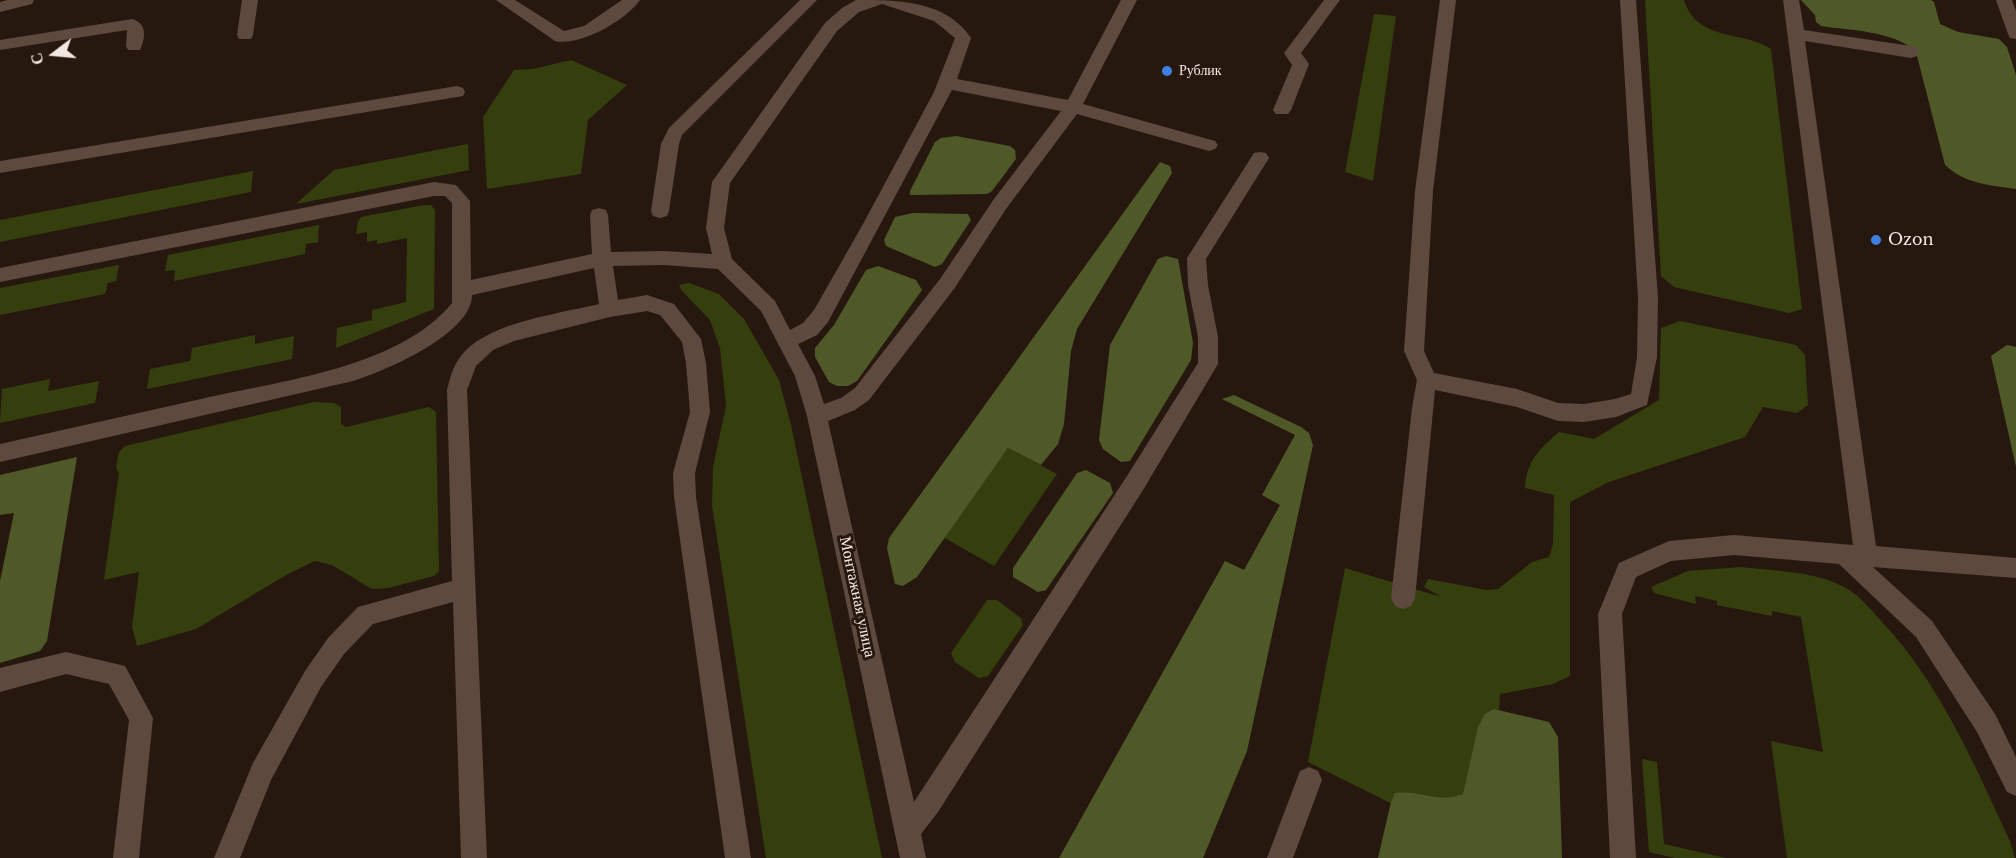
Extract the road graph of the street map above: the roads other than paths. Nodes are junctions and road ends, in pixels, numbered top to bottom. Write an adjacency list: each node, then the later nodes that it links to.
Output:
1 (26, 0): 15 (lane)
2 (250, 0): 19 (lane)
3 (504, 0): 4 (lane)
4 (633, 0)
5 (809, 0): 30 (lane)
6 (880, 0): 33 (lane)
7 (885, 0): 14 (lane)
8 (1129, 0): 25 (lane)
9 (1332, 0): 26 (lane)
10 (1448, 0): 38 (lane)
11 (1628, 0): 38 (lane)
12 (1791, 0): 17 (lane)
13 (2004, 0): 18 (lane)
14 (907, 3): 23 (lane)
15 (4, 4): 16 (lane)
16 (0, 24)
17 (1796, 34): 22 (lane); 41 (lane)
18 (2016, 34)
19 (245, 35)
20 (0, 45): 21 (lane)
21 (134, 46)
22 (1911, 52)
23 (948, 83): 25 (lane); 37 (lane)
24 (457, 92): 29 (lane)
25 (1073, 107): 27 (lane); 39 (lane)
26 (1282, 110)
27 (1209, 145)
28 (1260, 158): 48 (lane)
29 (0, 167)
30 (660, 211)
31 (599, 215): 32 (lane)
32 (602, 259): 33 (lane); 35 (lane); 36 (lane)
33 (723, 262): 37 (lane, Монтажная улица)
34 (0, 275): 35 (lane)
35 (462, 290): 40 (lane)
36 (610, 309): 43 (lane); 52 (lane)
37 (788, 340): 39 (lane, Монтажная улица)
38 (1427, 380): 44 (lane)
39 (817, 416): 48 (lane, Монтажная улица)
40 (0, 453)
41 (1855, 555): 42 (lane); 47 (lane); 55 (lane)
42 (2016, 568)
43 (464, 588): 50 (lane); 51 (lane)
44 (1403, 598)
45 (0, 680): 49 (lane)
46 (1309, 780): 54 (lane)
47 (2016, 783)
48 (907, 831): 53 (lane, Монтажная улица)
49 (126, 858)
50 (227, 858)
51 (474, 858)
52 (738, 858)
53 (913, 858)
54 (1280, 858)
55 (1623, 858)

